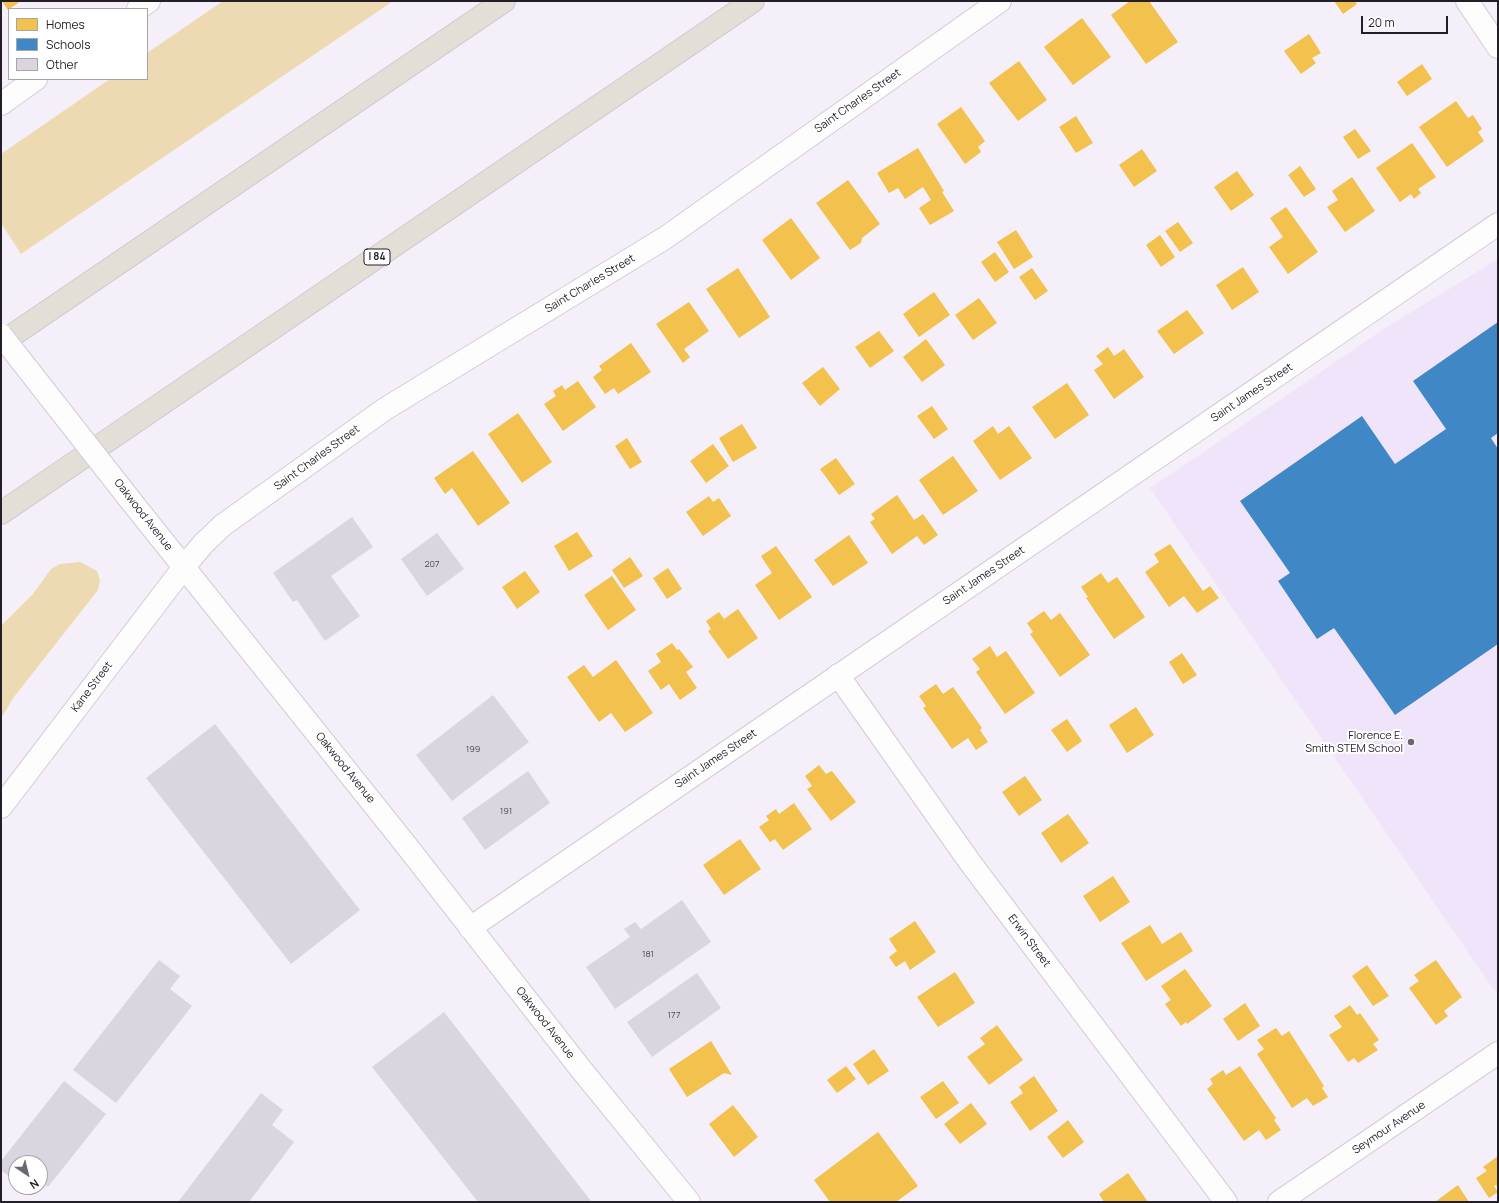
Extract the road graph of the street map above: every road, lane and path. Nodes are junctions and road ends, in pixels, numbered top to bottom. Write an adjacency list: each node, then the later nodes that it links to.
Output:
1 (149, 1): 6 (street)
2 (504, 1): 12 (highway)
3 (753, 1): 13 (highway, I 84)
4 (1000, 1): 14 (street, Saint Charles Street)
5 (1467, 1): 7 (street)
6 (139, 8)
7 (1498, 47)
8 (35, 80): 9 (street)
9 (1, 104)
10 (1498, 224): 15 (street, Saint James Street)
11 (1, 335): 14 (street, Oakwood Avenue, bridge)
12 (1, 343)
13 (1, 513)
14 (184, 567): 16 (street, Kane Street); 17 (street, Oakwood Avenue)
15 (838, 675): 17 (street, Saint James Street); 20 (street, Erwin Street)
16 (1, 808)
17 (470, 928): 19 (street, Oakwood Avenue)
18 (1498, 1054): 21 (street, Seymour Avenue)
19 (689, 1202)
20 (1226, 1202)
21 (1279, 1202)

